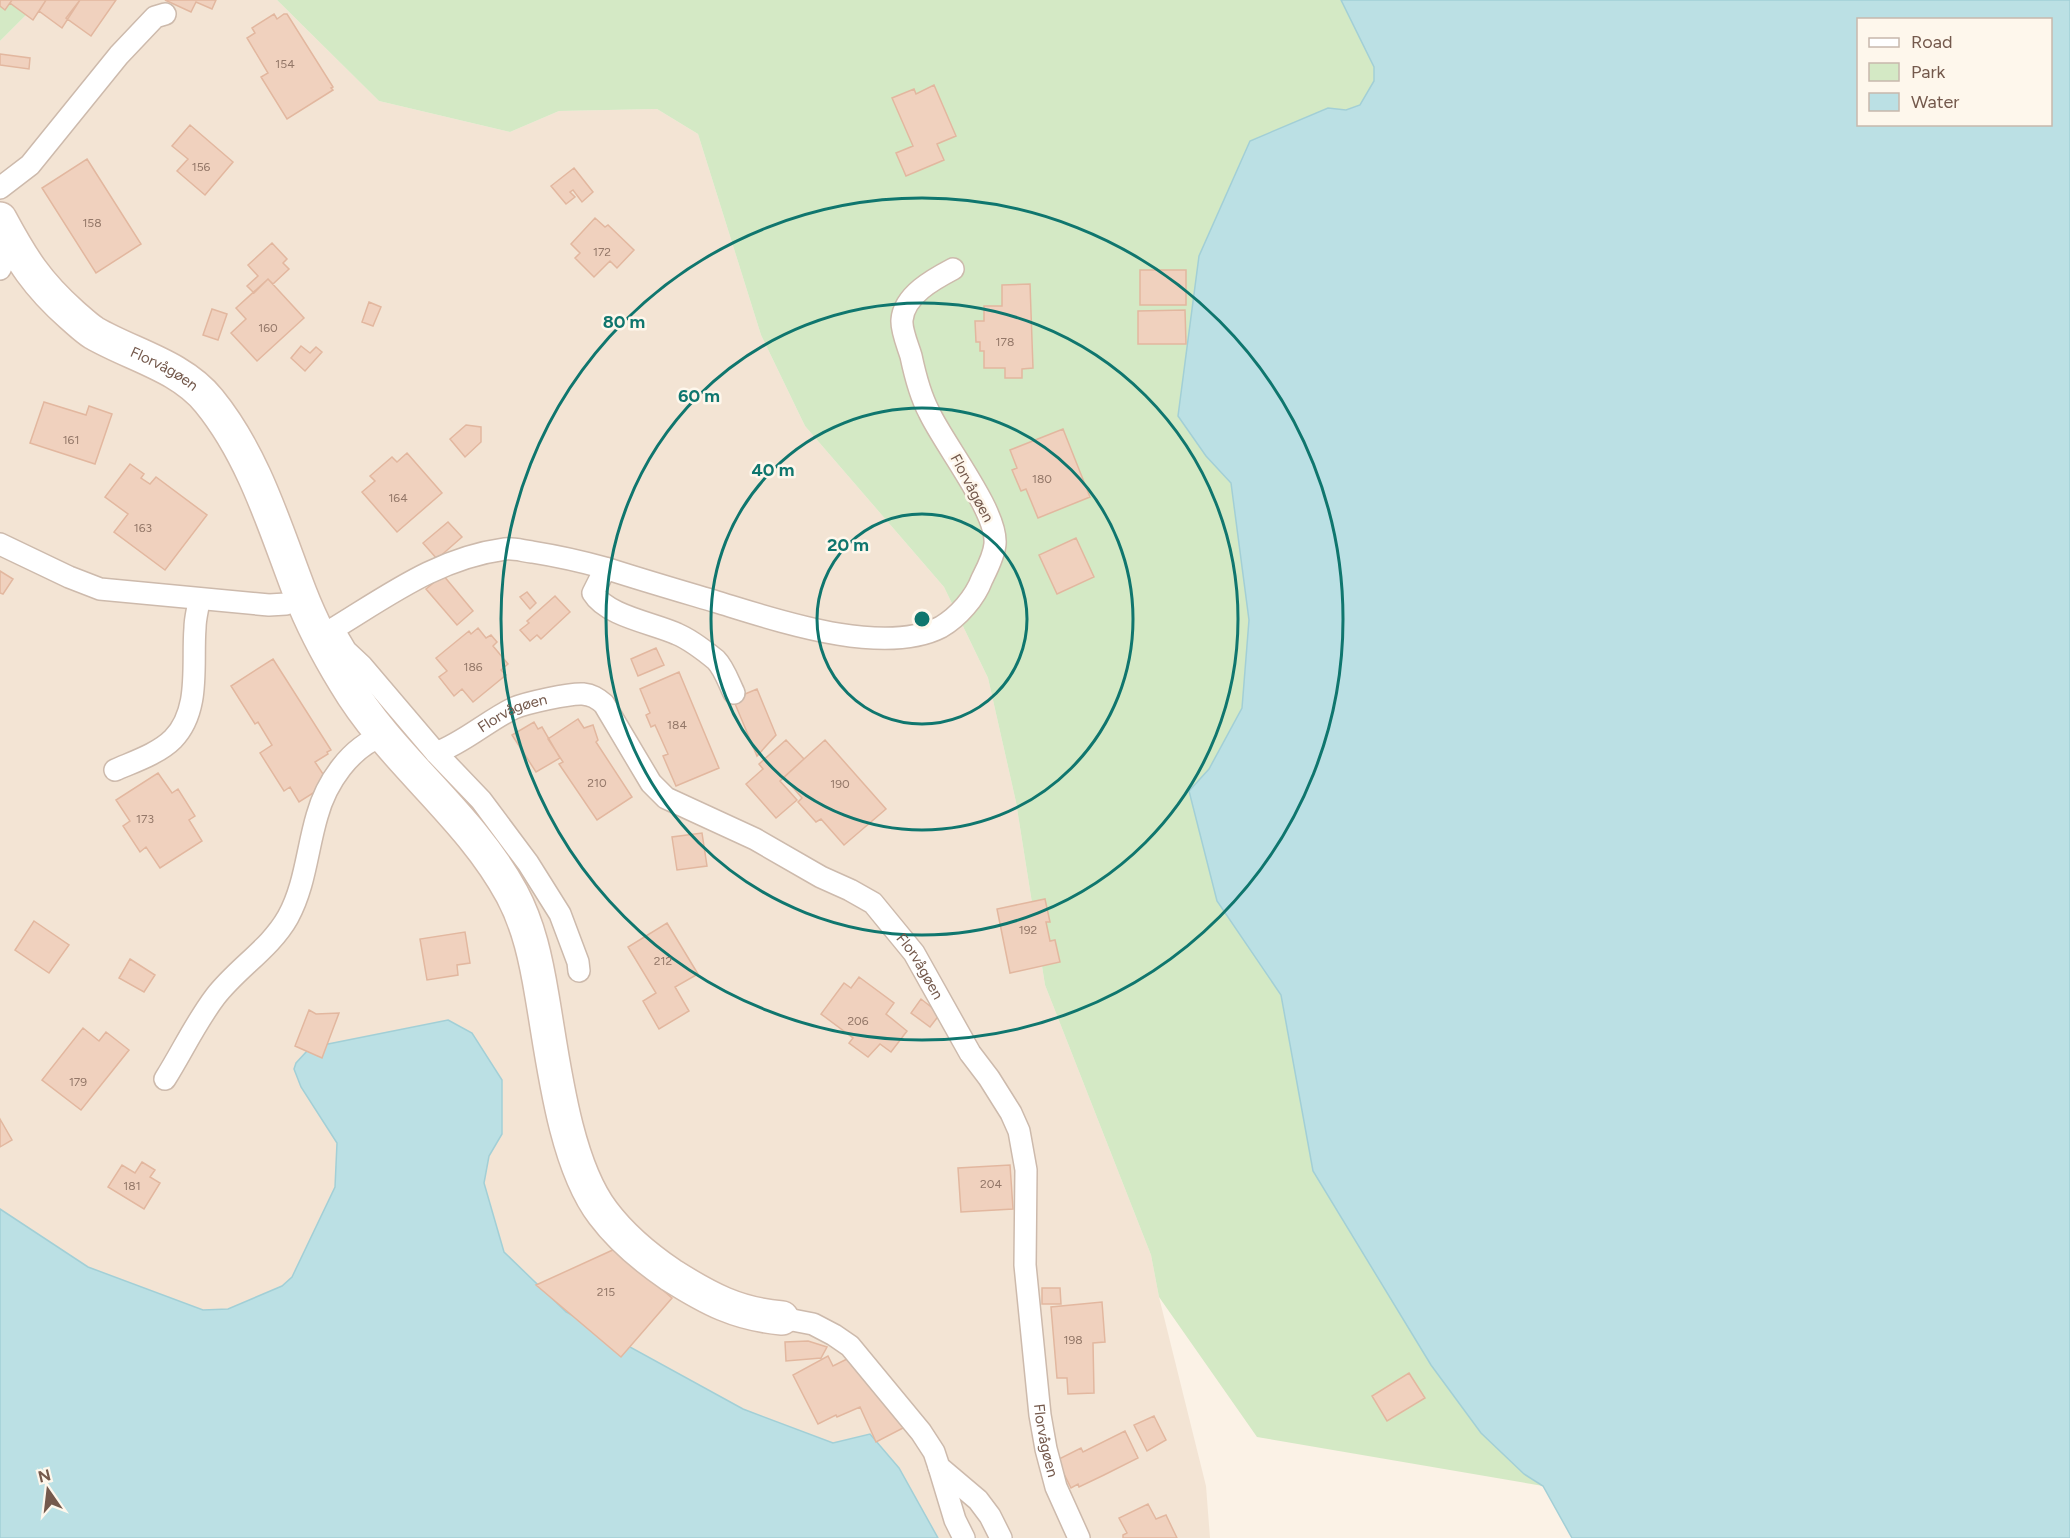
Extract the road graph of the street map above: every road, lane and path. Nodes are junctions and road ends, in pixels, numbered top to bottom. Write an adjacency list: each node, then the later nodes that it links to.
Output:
1 (165, 14): 2 (lane)
2 (0, 188)
3 (4, 243): 7 (street, Florvågøen)
4 (953, 269): 6 (lane, Florvågøen)
5 (0, 544): 8 (lane)
6 (605, 569): 9 (lane, Florvågøen); 10 (lane)
7 (302, 598): 8 (lane); 9 (street, Florvågøen)
8 (199, 600): 13 (lane)
9 (326, 632): 11 (street, Florvågøen); 12 (lane, Florvågøen)
10 (734, 693)
11 (384, 735): 15 (lane); 16 (street, Florvågøen)
12 (436, 753): 14 (lane, Florvågøen); 20 (lane, Florvågøen)
13 (115, 770)
14 (579, 970)
15 (165, 1078)
16 (782, 1318): 17 (lane, Florvågøen)
17 (939, 1467): 18 (lane, Florvågøen); 19 (lane, Florvågøen)
18 (964, 1538)
19 (1001, 1538)
20 (1078, 1538)

